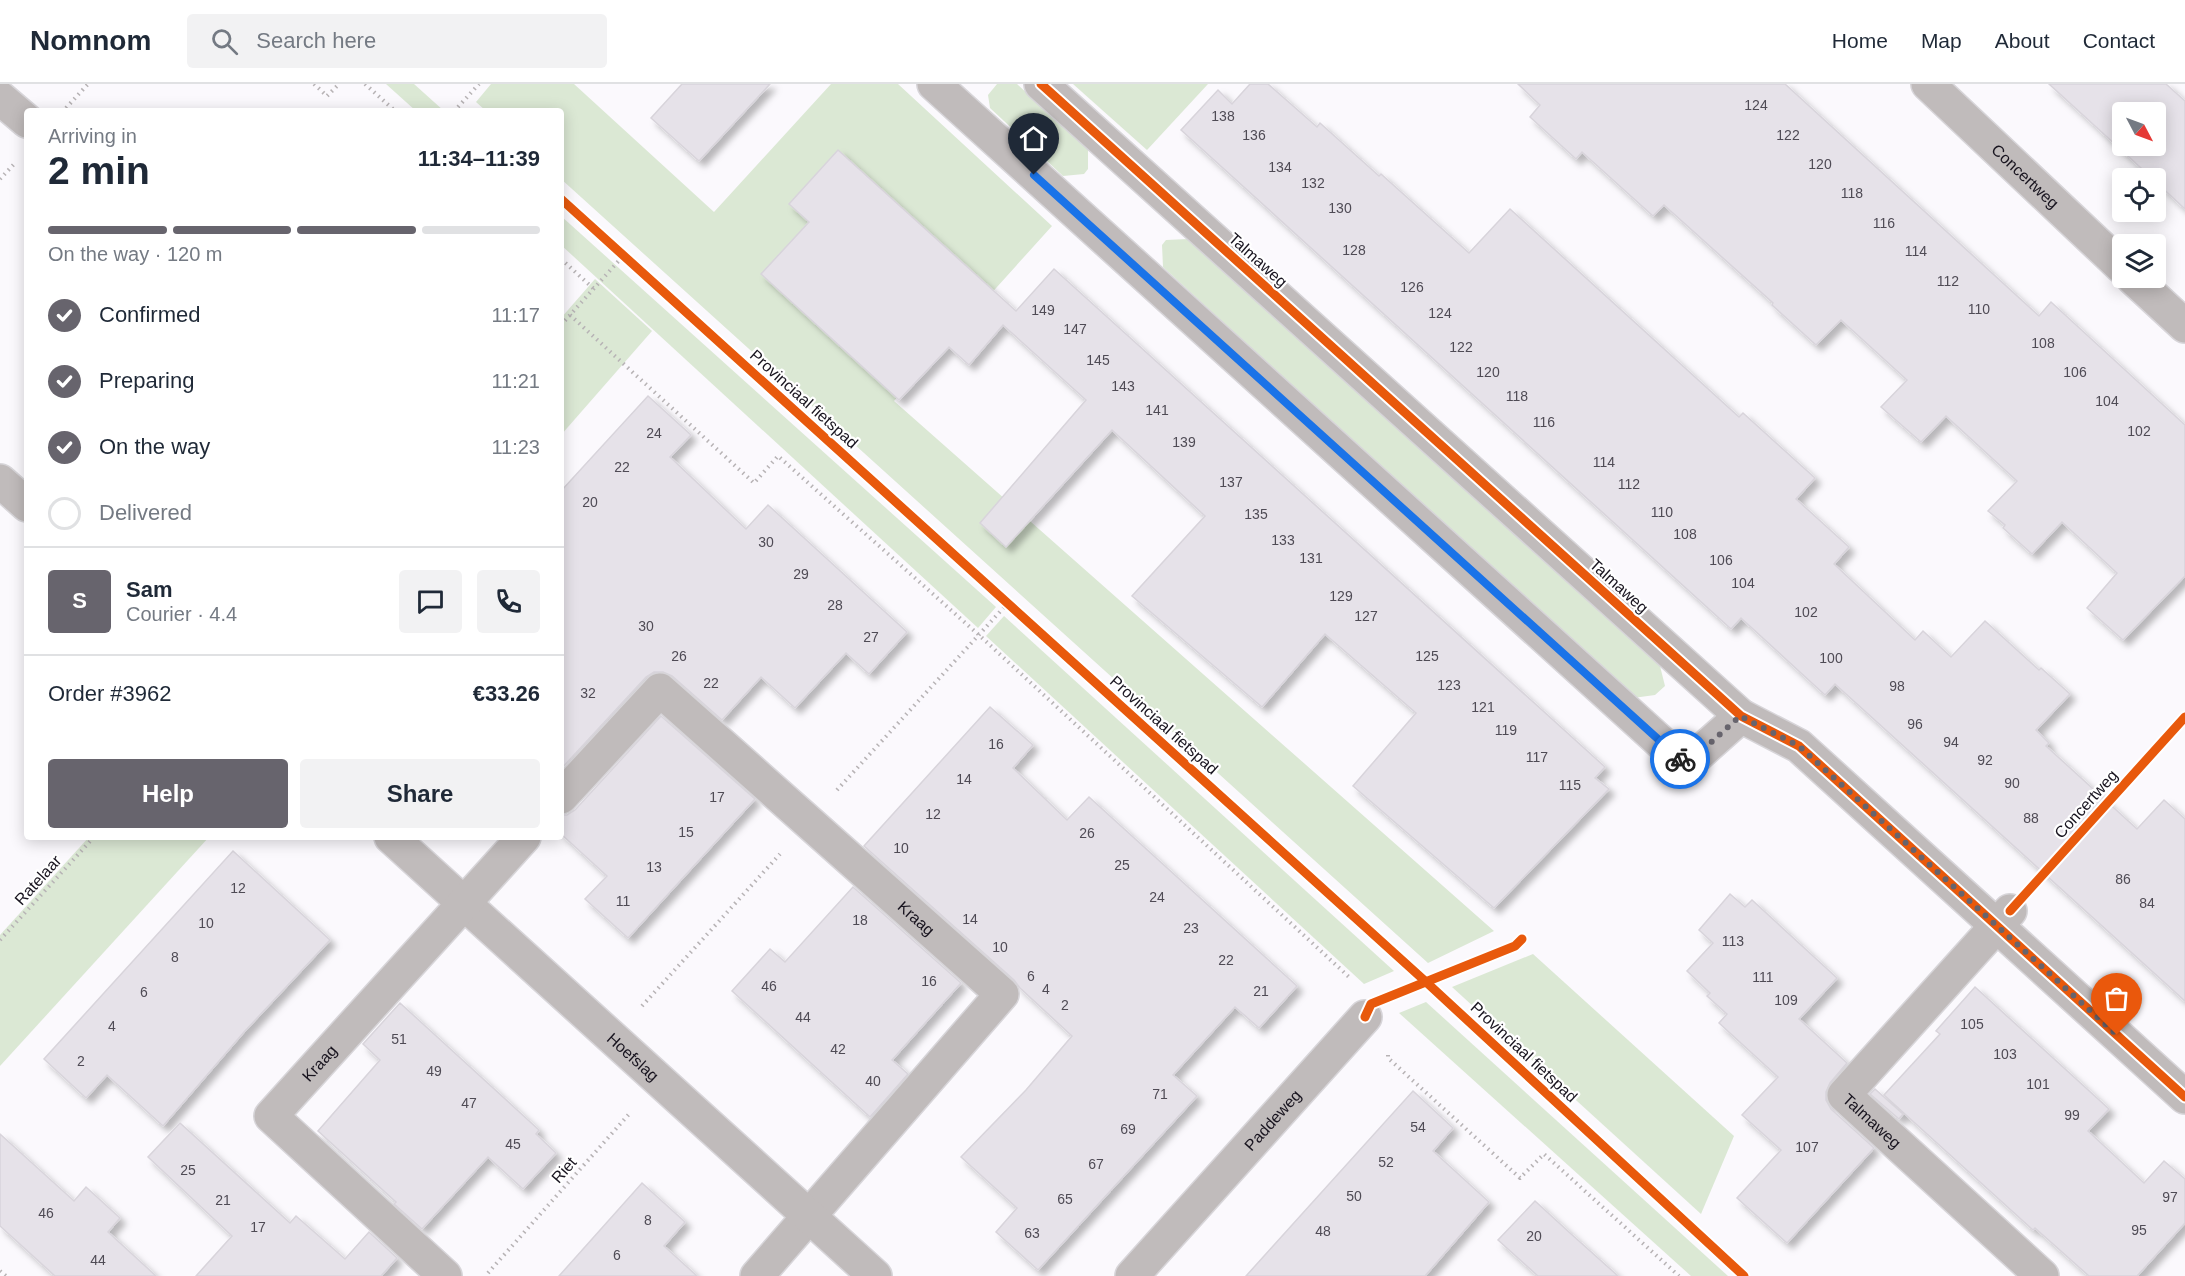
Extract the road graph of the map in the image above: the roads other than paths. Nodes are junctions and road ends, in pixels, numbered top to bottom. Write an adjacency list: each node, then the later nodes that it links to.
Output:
1 (934, 84): 11 (street)
2 (1041, 84): 11 (street, Talmaweg)
3 (1928, 84): 6 (street, Concertweg)
4 (0, 98): 5 (street)
5 (24, 118)
6 (2112, 258)
7 (2144, 288): 8 (street)
8 (2185, 326)
9 (0, 481): 10 (street)
10 (24, 502)
11 (1740, 716): 16 (street, Talmaweg)
12 (564, 794): 19 (street, Kraag)
13 (394, 840): 15 (street, Hoefslag)
14 (521, 840): 15 (street, Kraag)
15 (463, 902): 19 (street, Hoefslag); 20 (street, Kraag)
16 (2004, 919): 18 (street, Talmaweg); 24 (street, Talmaweg)
17 (1371, 1010): 23 (street, Paddeweg)
18 (2185, 1097)
19 (809, 1216): 21 (street, Kraag); 22 (street, Hoefslag)
20 (444, 1276)
21 (757, 1276)
22 (875, 1276)
23 (1132, 1276)
24 (2042, 1276)

